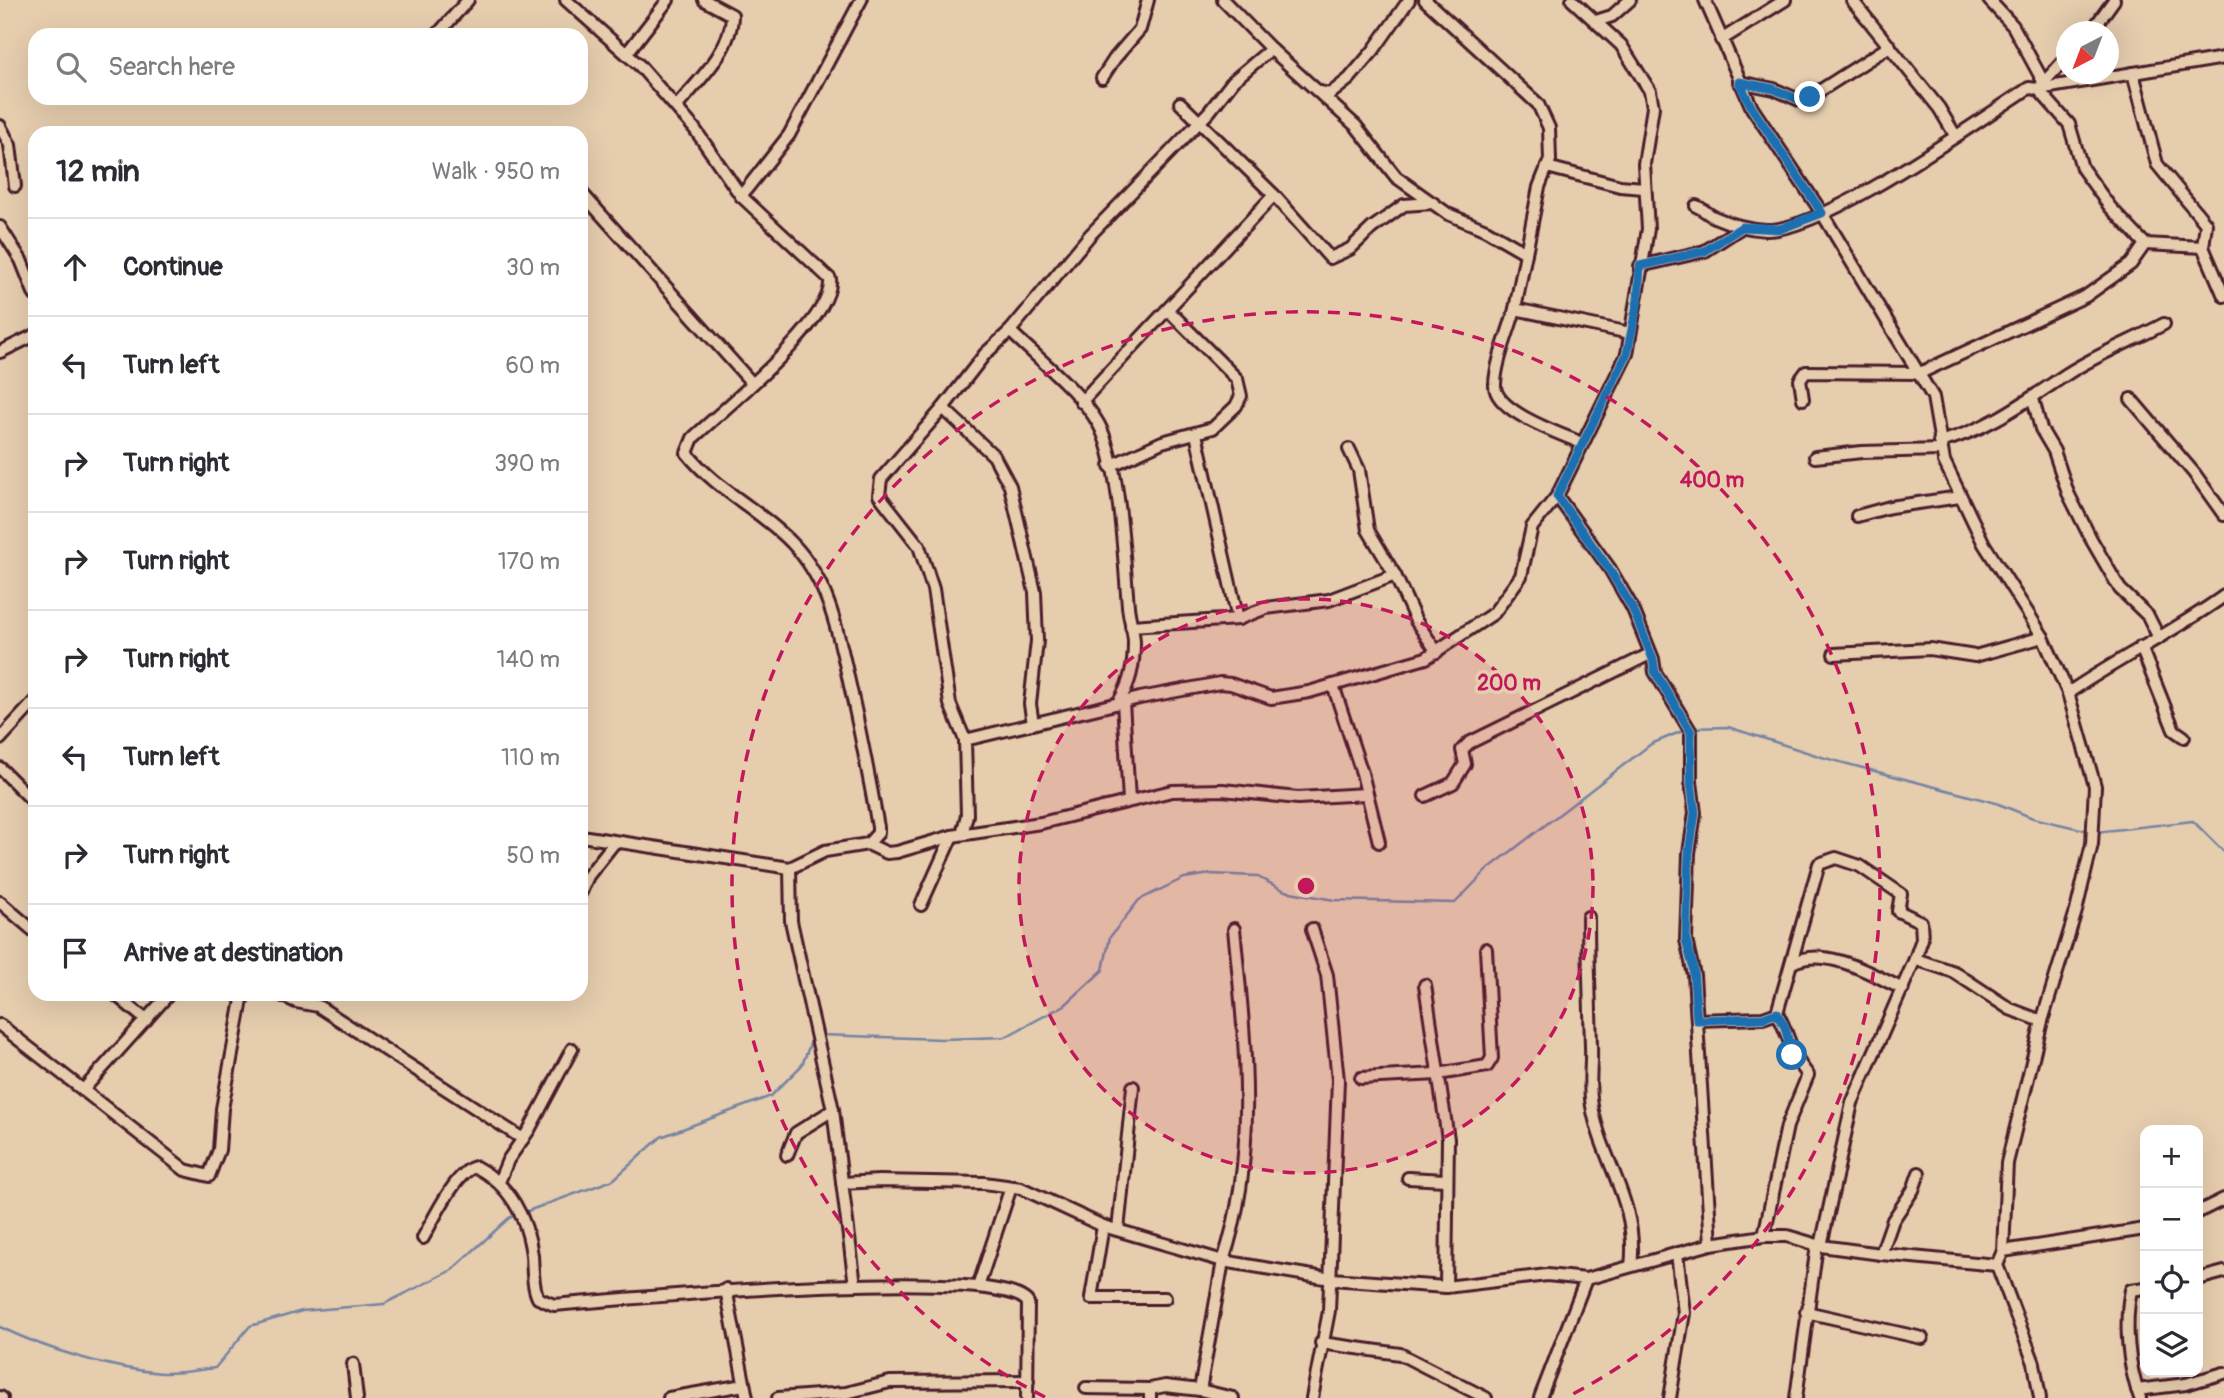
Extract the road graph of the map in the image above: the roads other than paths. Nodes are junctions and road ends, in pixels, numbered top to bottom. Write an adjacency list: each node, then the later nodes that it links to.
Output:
1 (468, 0): 19 (street)
2 (566, 0): 23 (street)
3 (667, 0): 23 (street)
4 (704, 0): 32 (street)
5 (861, 0): 40 (street)
6 (1148, 0): 27 (street)
7 (1223, 0): 22 (street)
8 (1409, 0): 30 (street)
9 (1425, 0): 36 (street)
10 (1572, 0): 18 (street)
11 (1630, 0): 18 (street)
12 (1705, 0): 20 (street)
13 (1785, 0): 20 (street)
14 (1852, 0): 21 (street)
15 (1989, 0): 29 (street)
16 (2114, 0): 17 (street)
17 (2099, 21)
18 (1600, 25): 38 (street)
19 (443, 28)
20 (1721, 40): 28 (street)
21 (1890, 46): 28 (street); 35 (street)
22 (1271, 49): 30 (street); 33 (street)
23 (627, 53): 32 (street)
24 (2224, 58): 26 (street)
25 (2056, 70): 29 (street)
26 (2133, 73): 29 (street); 48 (street)
27 (1102, 78)
28 (1739, 82): 44 (street)
29 (2041, 86): 35 (street); 47 (street)
30 (1325, 93): 42 (street)
31 (1180, 103): 33 (street)
32 (677, 106): 40 (street)
33 (1196, 122): 39 (street); 56 (street)
34 (0, 126): 37 (street)
35 (1955, 135): 44 (street)
36 (1547, 167): 38 (street); 49 (street)
37 (15, 186)
38 (1644, 188): 50 (street)
39 (1274, 195): 42 (street); 54 (street)
40 (741, 196): 61 (street)
41 (588, 200): 61 (street)
42 (1433, 204): 49 (street)
43 (1696, 206): 46 (street)
44 (1822, 213): 46 (street); 60 (street)
45 (0, 227): 51 (street)
46 (1742, 227): 50 (street)
47 (2145, 244): 48 (street); 60 (street)
48 (2203, 247): 52 (street)
49 (1526, 253): 53 (street)
50 (1640, 266): 57 (street)
51 (28, 278)
52 (2224, 296)
53 (1515, 309): 57 (street); 68 (street)
54 (1169, 311): 65 (street); 67 (street)
55 (2164, 324): 63 (street)
56 (1010, 331): 65 (street); 66 (street)
57 (1630, 332): 68 (street)
58 (28, 338): 59 (street)
59 (0, 352)
60 (1920, 373): 62 (street); 69 (street)
61 (751, 382): 106 (street)
62 (1802, 399)
63 (2033, 399): 69 (street); 82 (street)
64 (2131, 399): 75 (street)
65 (1081, 402): 72 (street)
66 (943, 408): 93 (street); 96 (street)
67 (1195, 434): 72 (street); 79 (street)
68 (1581, 443): 73 (street)
69 (1940, 446): 71 (street); 74 (street)
70 (1349, 449): 77 (street)
71 (1815, 457)
72 (1110, 466): 80 (street)
73 (1557, 496): 84 (street); 85 (street)
74 (1960, 497): 76 (street); 81 (street)
75 (2224, 515)
76 (1857, 516)
77 (1395, 575): 79 (street); 84 (street)
78 (2224, 596): 82 (street)
79 (1238, 619): 80 (street)
80 (1131, 626): 87 (street)
81 (2043, 637): 86 (street); 89 (street)
82 (2159, 638): 83 (street)
83 (2141, 647): 89 (street); 94 (street)
84 (1437, 652): 88 (street)
85 (1650, 654): 100 (street); 126 (street)
86 (1834, 654)
87 (1130, 684): 90 (street); 91 (street)
88 (1333, 685): 90 (street); 98 (street)
89 (2068, 693): 127 (street)
90 (1140, 698): 91 (street)
91 (1121, 703): 93 (street); 101 (street)
92 (28, 709): 95 (street)
93 (1033, 724): 96 (street)
94 (2185, 737)
95 (0, 738)
96 (965, 740): 102 (street)
97 (0, 768): 99 (street)
98 (1366, 794): 101 (street); 104 (street)
99 (28, 796)
100 (1425, 796)
101 (1129, 800): 102 (street)
102 (957, 835): 106 (street); 110 (street)
103 (588, 837): 105 (street)
104 (1379, 842)
105 (614, 843): 107 (street); 108 (street)
106 (869, 844): 107 (street)
107 (790, 868): 134 (street)
108 (588, 876)
109 (0, 902): 112 (street)
110 (921, 905)
111 (1588, 917): 159 (street)
112 (28, 926)
113 (1234, 929): 157 (street)
114 (1312, 929): 162 (street)
115 (1486, 949): 130 (street)
116 (1915, 959): 117 (street); 119 (street); 127 (street)
117 (1792, 963): 119 (street); 124 (street)
118 (1425, 985): 130 (street)
119 (1903, 989): 153 (street)
120 (123, 1001): 125 (street)
121 (163, 1001): 125 (street)
122 (242, 1001): 133 (street)
123 (320, 1001): 135 (street)
124 (1777, 1013): 126 (street); 150 (street)
125 (146, 1020): 133 (street)
126 (1697, 1020): 152 (street)
127 (2042, 1021): 154 (street)
128 (0, 1025): 133 (street)
129 (572, 1049): 135 (street)
130 (1438, 1074): 131 (street); 141 (street)
131 (1361, 1078)
132 (1133, 1087): 148 (street)
133 (83, 1090)
134 (833, 1110): 136 (street); 143 (street)
135 (523, 1139): 137 (street)
136 (787, 1155)
137 (508, 1160): 139 (street); 142 (street)
138 (1919, 1173): 156 (street)
139 (489, 1175): 142 (street); 151 (street)
140 (1408, 1178): 141 (street)
141 (1445, 1180): 166 (street)
142 (499, 1182): 167 (street)
143 (842, 1183): 144 (street); 164 (street)
144 (1011, 1186): 147 (street); 165 (street)
145 (2224, 1199): 146 (street)
146 (2203, 1210)
147 (1103, 1226): 148 (street); 169 (street)
148 (1118, 1230): 157 (street)
149 (2140, 1230): 154 (street)
150 (1763, 1236): 152 (street); 153 (street)
151 (423, 1238)
152 (1711, 1244): 155 (street)
153 (1819, 1245): 156 (street); 170 (street)
154 (2003, 1251): 158 (street)
155 (1677, 1253): 159 (street); 191 (street)
156 (1881, 1254): 158 (street)
157 (1223, 1261): 162 (street); 178 (street)
158 (1997, 1265): 193 (street)
159 (1631, 1266): 163 (street)
160 (2224, 1272): 161 (street)
161 (2203, 1278)
162 (1331, 1279): 166 (street); 172 (street)
163 (1586, 1279): 166 (street); 190 (street)
164 (855, 1285): 165 (street); 167 (street)
165 (978, 1287): 175 (street)
166 (1446, 1287)
167 (726, 1289): 176 (street)
168 (2140, 1289): 180 (street)
169 (1165, 1298)
170 (1805, 1312): 171 (street); 192 (street)
171 (1922, 1338)
172 (1321, 1343): 188 (street); 189 (street)
173 (353, 1364): 182 (street)
174 (2224, 1373): 180 (street)
175 (1028, 1381): 185 (street); 186 (street)
176 (744, 1385): 181 (street); 184 (street)
177 (1086, 1388): 179 (street)
178 (1200, 1390): 179 (street); 187 (street)
179 (1150, 1393)
180 (2139, 1394)
181 (686, 1396): 183 (street)
182 (357, 1398)
183 (669, 1398)
184 (747, 1398)
185 (778, 1398)
186 (1027, 1398)
187 (1233, 1398)
188 (1312, 1398)
189 (1486, 1398)
190 (1540, 1398)
191 (1670, 1398)
192 (1796, 1398)
193 (2040, 1398)

